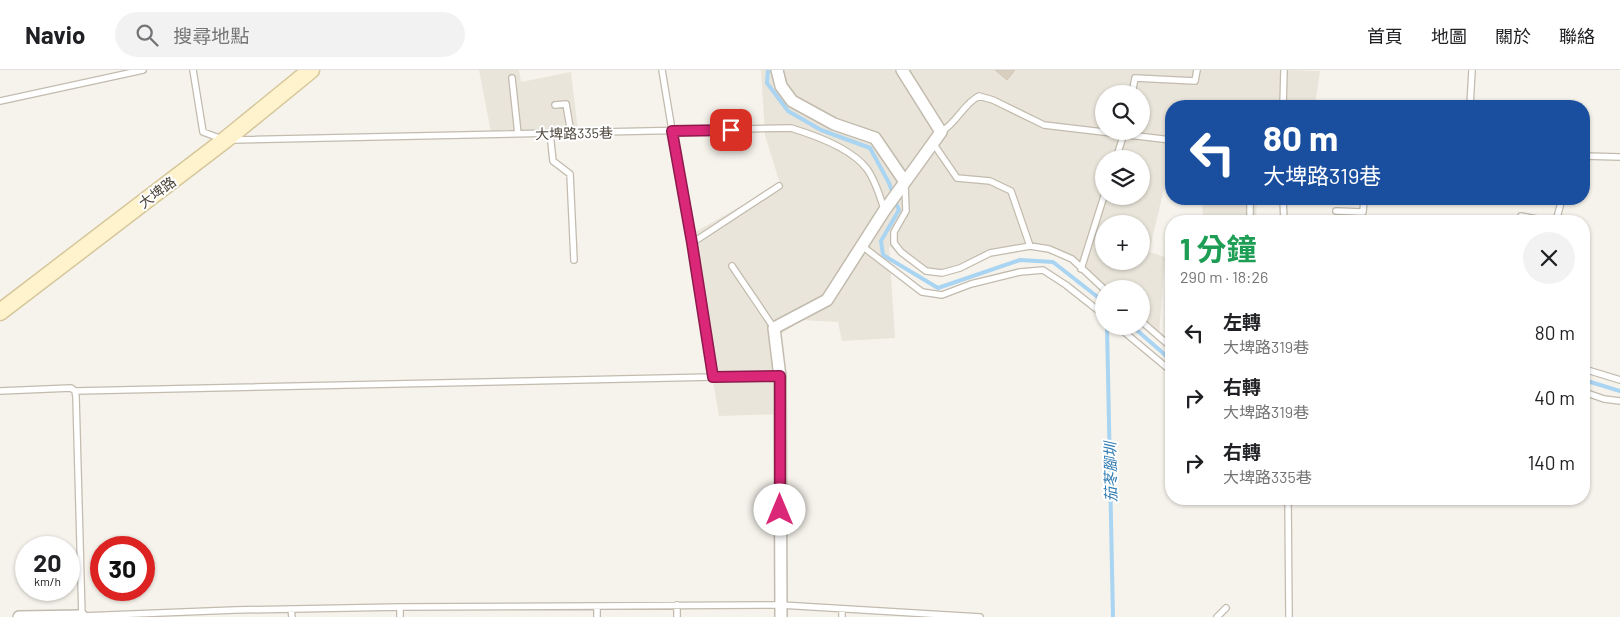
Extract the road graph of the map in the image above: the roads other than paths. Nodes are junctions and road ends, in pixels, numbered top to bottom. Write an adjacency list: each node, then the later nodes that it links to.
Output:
1 (143, 70): 14 (lane)
2 (194, 70): 24 (lane)
3 (311, 70): 24 (main road, 大埤路)
4 (662, 70): 17 (lane)
5 (777, 70): 28 (street)
6 (902, 70): 18 (street)
7 (1197, 70): 11 (lane)
8 (1284, 70): 12 (lane)
9 (1472, 70): 13 (lane)
10 (512, 78): 21 (lane)
11 (1134, 85)
12 (1283, 100)
13 (1470, 100)
14 (0, 101)
15 (555, 105): 20 (lane)
16 (1095, 130): 18 (lane)
17 (672, 131): 20 (lane, 大埤路335巷); 33 (lane, 大埤路335巷); 34 (lane)
18 (941, 132): 25 (street)
19 (550, 133): 20 (lane, 大埤路335巷); 21 (lane, 大埤路335巷); 37 (lane)
20 (571, 133)
21 (518, 134): 24 (lane, 大埤路335巷)
22 (1150, 137): 23 (lane)
23 (1165, 139)
24 (225, 140): 42 (main road, 大埤路)
25 (933, 143): 28 (street); 36 (lane)
26 (1590, 156): 27 (lane)
27 (1620, 157)
28 (905, 182): 33 (street); 36 (lane)
29 (779, 186): 34 (lane)
30 (1101, 205): 39 (lane)
31 (1364, 205): 32 (lane)
32 (1336, 210)
33 (884, 211): 35 (street)
34 (692, 243): 50 (lane)
35 (862, 246): 41 (lane); 43 (street)
36 (1030, 246): 39 (lane)
37 (574, 260)
38 (732, 266): 43 (lane)
39 (1081, 269): 40 (lane)
40 (1095, 281)
41 (1095, 308)
42 (0, 312)
43 (774, 328): 49 (street)
44 (1150, 329): 46 (lane)
45 (1128, 335): 47 (lane)
46 (1165, 342)
47 (1165, 366)
48 (1590, 370): 51 (lane)
49 (780, 376): 50 (lane); 57 (street)
50 (713, 377): 53 (lane)
51 (1620, 380)
52 (0, 391): 53 (lane)
53 (75, 391): 67 (lane)
54 (1590, 394): 55 (lane)
55 (1620, 401)
56 (1288, 505): 76 (lane)
57 (781, 605): 59 (lane); 63 (lane); 72 (street)
58 (597, 606): 59 (lane); 60 (lane); 70 (lane)
59 (677, 606): 71 (lane)
60 (400, 607): 62 (lane); 69 (lane)
61 (1226, 608): 75 (lane)
62 (291, 609): 64 (lane); 68 (lane)
63 (842, 609): 65 (lane); 73 (lane)
64 (235, 614): 67 (lane)
65 (913, 615): 74 (lane)
66 (19, 617): 67 (street)
67 (82, 617)
68 (292, 617)
69 (400, 617)
70 (597, 617)
71 (677, 617)
72 (781, 617)
73 (842, 617)
74 (980, 617)
75 (1217, 617)
76 (1290, 617)

